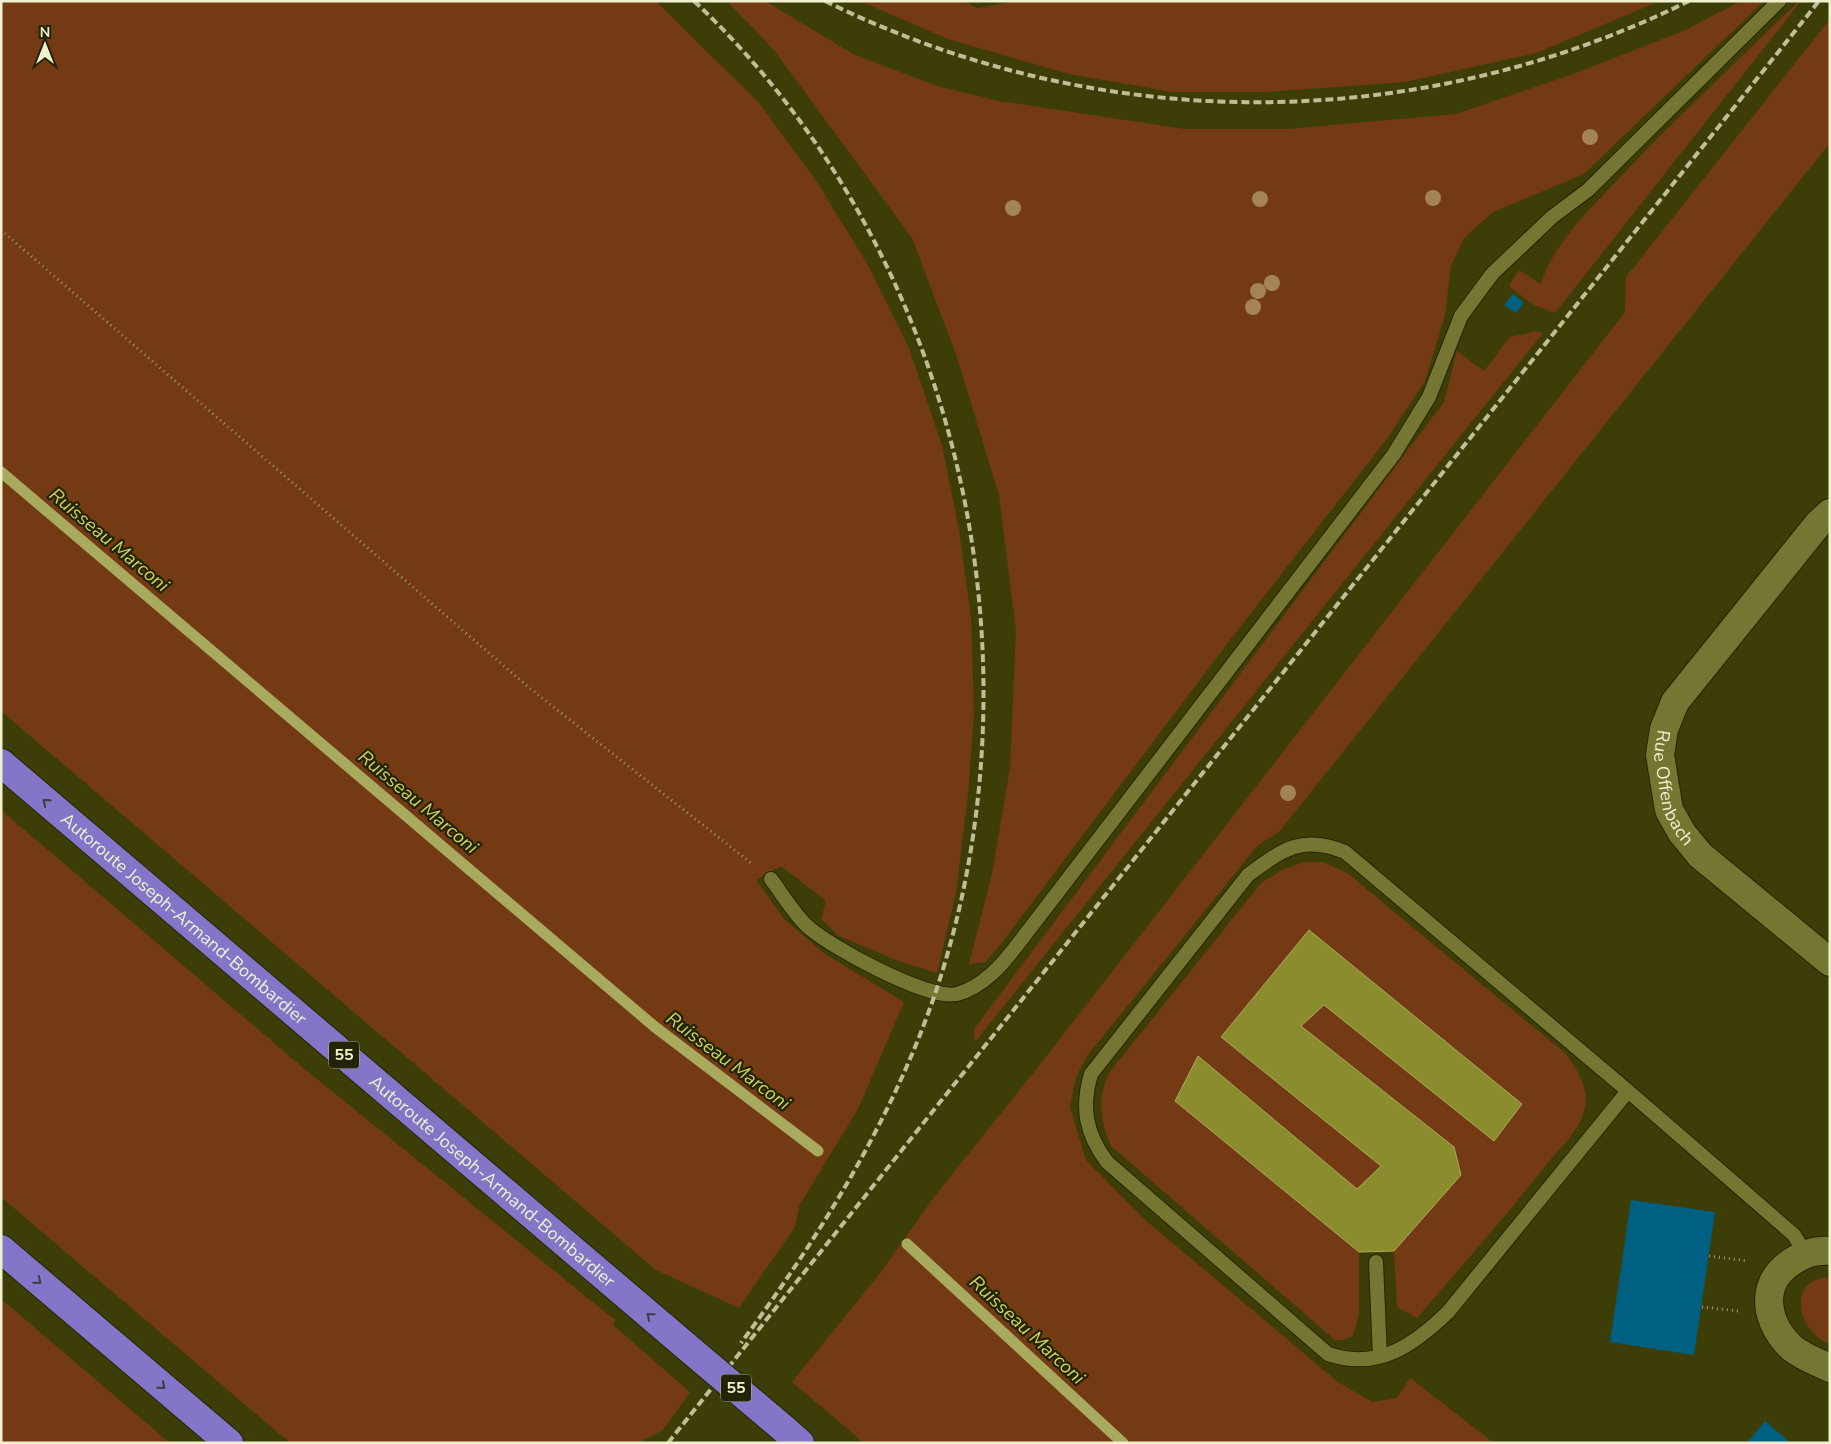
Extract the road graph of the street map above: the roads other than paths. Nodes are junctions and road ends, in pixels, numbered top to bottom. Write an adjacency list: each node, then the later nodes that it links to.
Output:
1 (1779, 1): 4 (lane)
2 (1830, 513): 5 (street, Rue Offenbach)
3 (1, 763): 12 (highway, Autoroute Joseph-Armand-Bombardier / 55, one-way to 3, bridge)
4 (771, 879)
5 (1830, 962)
6 (1628, 1091): 8 (lane); 10 (lane); 10 (lane)
7 (1, 1249): 13 (highway, one-way to 13)
8 (1817, 1252): 11 (street)
9 (1376, 1262): 10 (lane)
10 (1380, 1356)
11 (1830, 1368)
12 (792, 1436)
13 (229, 1443)

